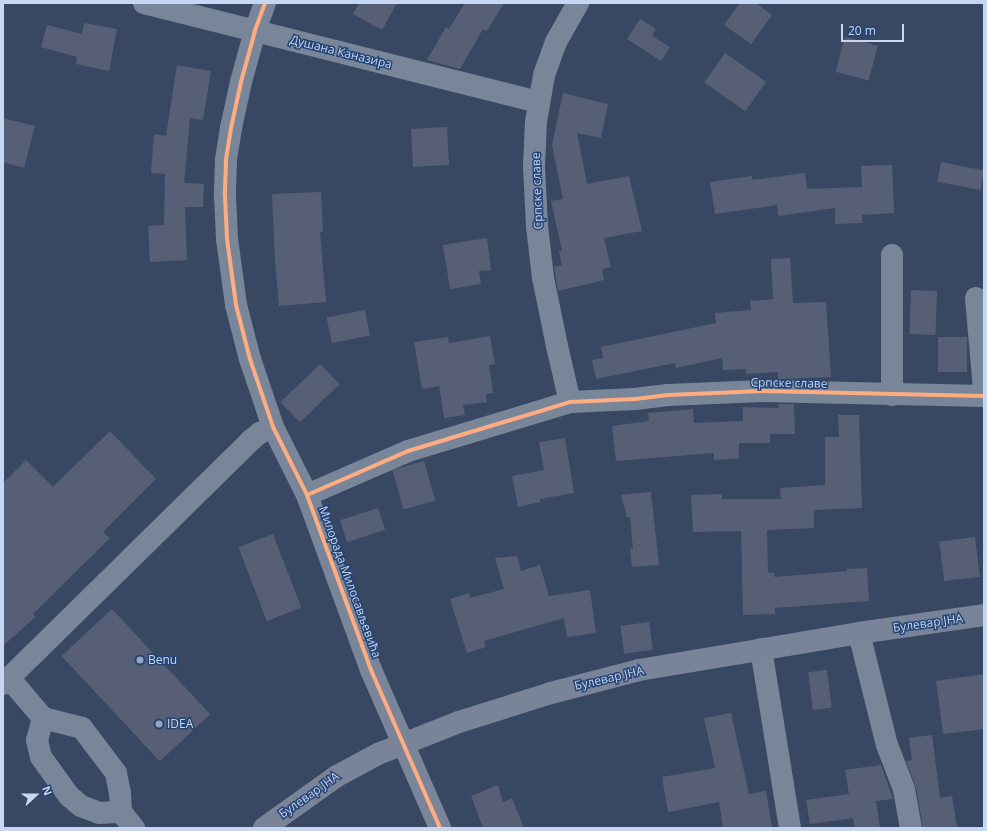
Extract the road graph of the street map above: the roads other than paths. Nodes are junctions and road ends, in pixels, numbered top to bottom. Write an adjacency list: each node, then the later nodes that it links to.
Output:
1 (144, 3): 4 (street, Душана Каназира)
2 (265, 3): 4 (street, Милорада Милосављевића)
3 (578, 3): 5 (street, Српске славе)
4 (255, 31): 5 (street, Душана Каназира); 12 (street, Милорада Милосављевића)
5 (539, 102): 11 (street, Српске славе)
6 (892, 255): 9 (street)
7 (976, 298): 8 (street)
8 (984, 390)
9 (892, 395): 10 (street, Српске славе); 11 (street, Српске славе)
10 (984, 396)
11 (570, 402): 13 (street)
12 (273, 427): 13 (street, Милорада Милосављевића); 17 (street)
13 (307, 495): 19 (street, Милорада Милосављевића)
14 (984, 615): 15 (main road, Булевар ЈНА)
15 (859, 633): 16 (main road, Булевар ЈНА); 24 (street)
16 (761, 649): 19 (main road, Булевар ЈНА); 23 (street)
17 (6, 681): 18 (street)
18 (43, 718): 20 (street); 20 (street)
19 (402, 744): 21 (main road, Булевар ЈНА); 22 (street, Милорада Милосављевића)
20 (127, 820)
21 (264, 828)
22 (440, 828)
23 (790, 828)
24 (911, 828)

